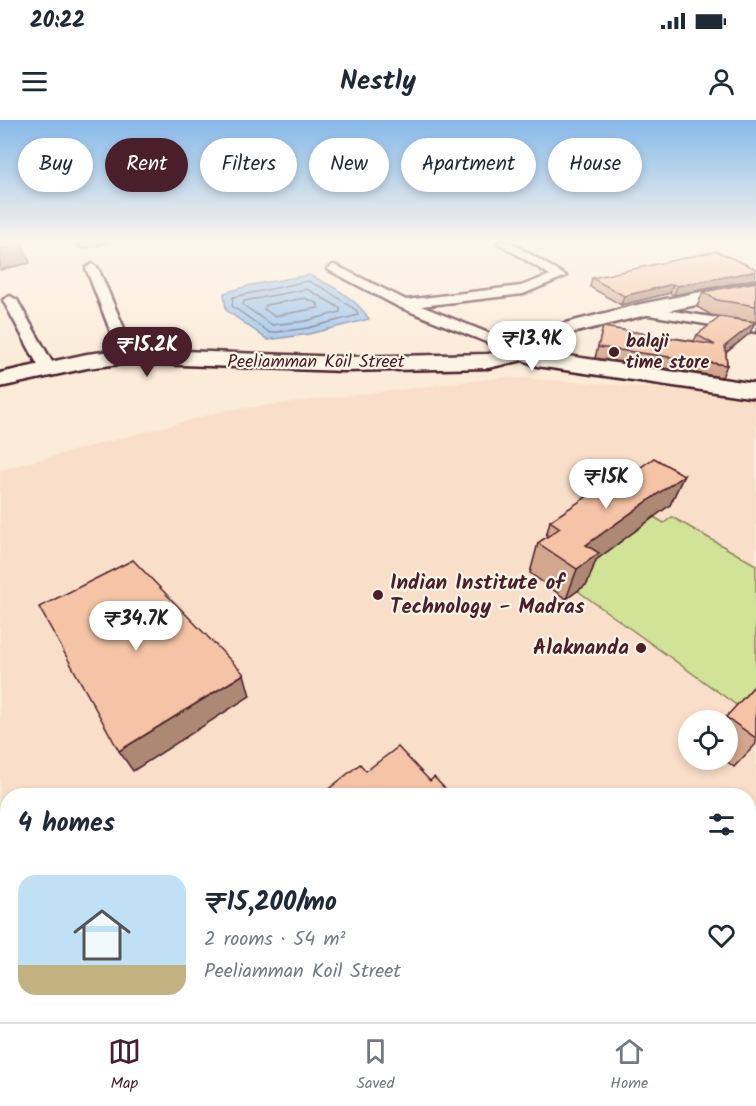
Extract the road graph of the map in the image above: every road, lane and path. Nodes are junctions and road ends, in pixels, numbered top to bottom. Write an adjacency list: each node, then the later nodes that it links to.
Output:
1 (99, 284): 10 (street)
2 (364, 284): 6 (street)
3 (539, 284): 6 (street)
4 (756, 287): 7 (street, Peeliamman Koil Street)
5 (10, 300): 11 (street)
6 (404, 304): 9 (street)
7 (641, 310): 8 (street); 9 (street, Peeliamman Koil Street)
8 (756, 328)
9 (526, 353): 10 (street, Peeliamman Koil Street); 13 (street)
10 (128, 357): 11 (street, Peeliamman Koil Street)
11 (48, 369): 12 (street, Peeliamman Koil Street)
12 (0, 380)
13 (756, 391)

